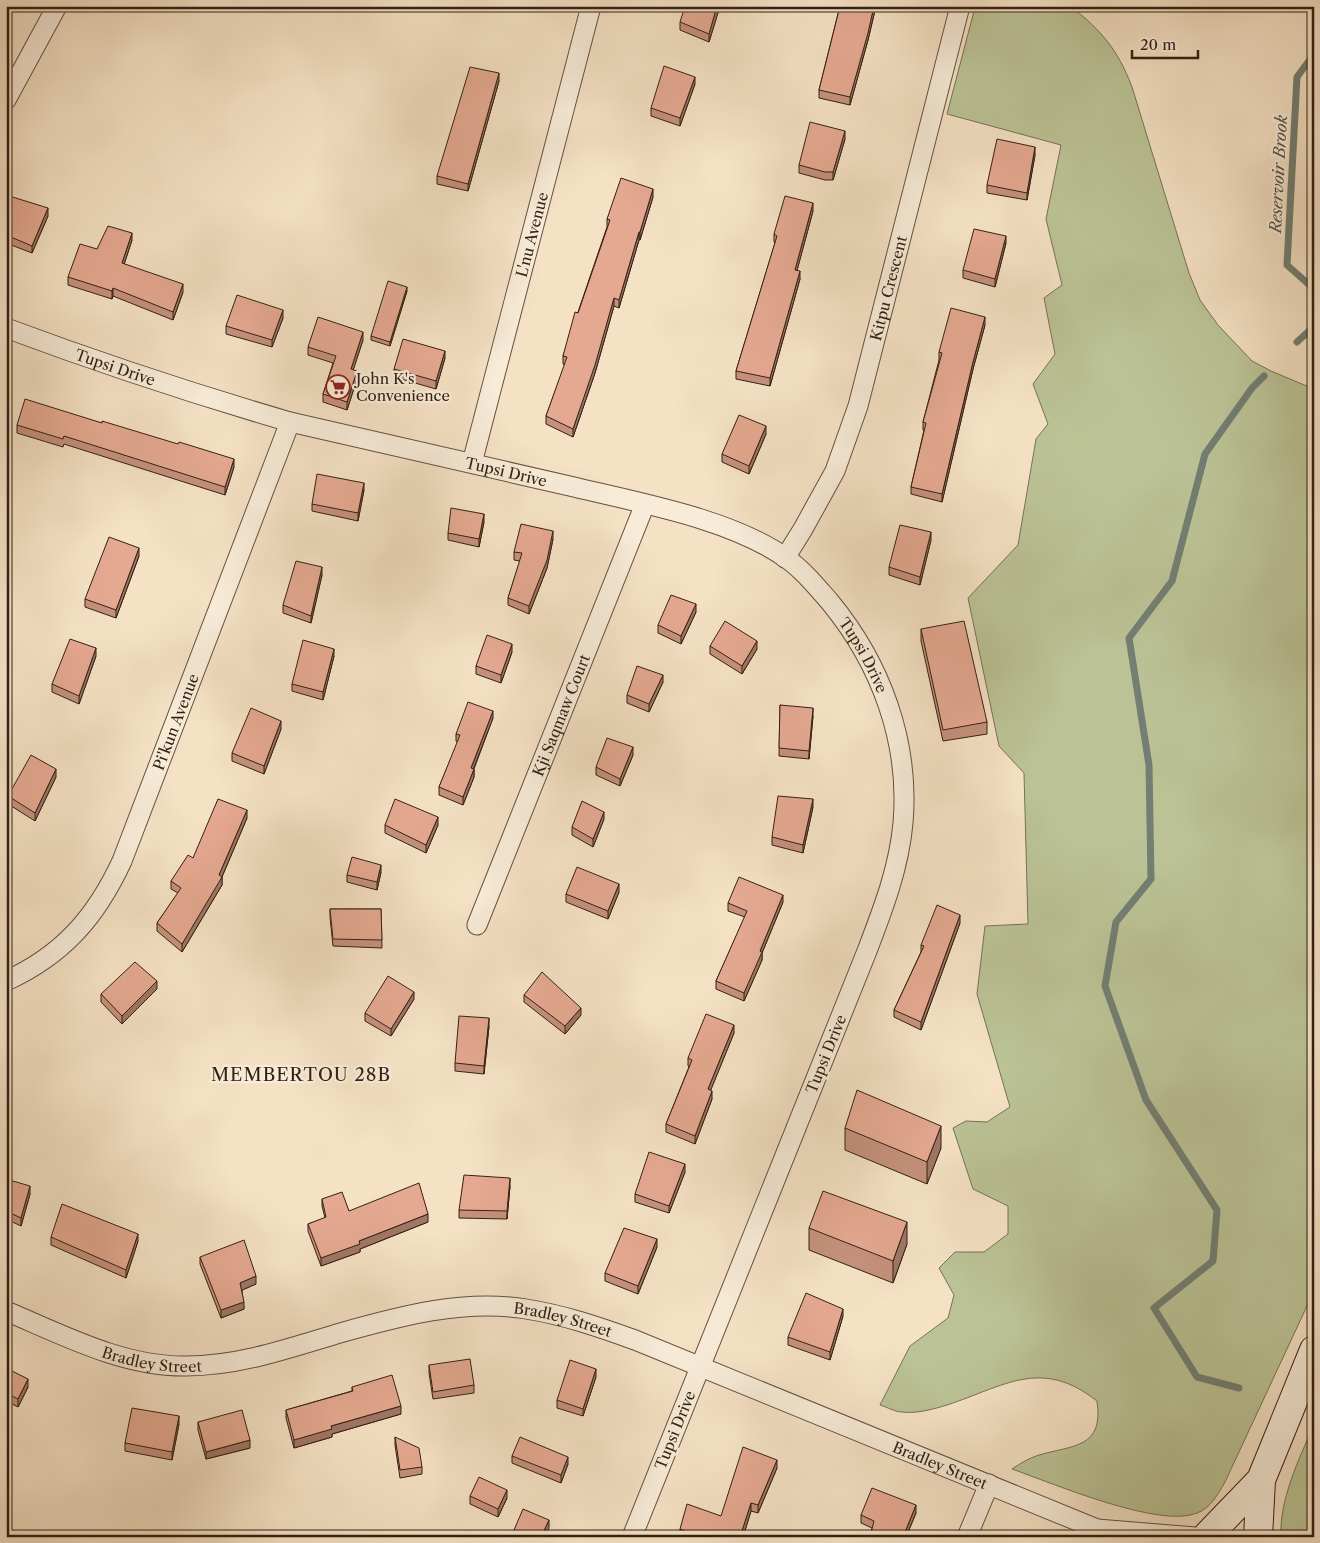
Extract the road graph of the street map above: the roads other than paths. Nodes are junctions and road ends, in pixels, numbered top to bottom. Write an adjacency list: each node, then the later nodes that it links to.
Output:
1 (57, 6): 4 (street)
2 (591, 6): 7 (street, L'nu Avenue)
3 (960, 6): 9 (street, Kitpu Crescent)
4 (6, 100)
5 (6, 328): 6 (street, Tupsi Drive)
6 (290, 422): 7 (street, Tupsi Drive); 11 (street, Pi'kun Avenue)
7 (472, 463): 8 (street, Tupsi Drive)
8 (645, 504): 9 (street, Tupsi Drive); 10 (street, Kji Saqmaw Court)
9 (785, 558): 14 (street, Tupsi Drive)
10 (477, 925)
11 (6, 980)
12 (6, 1312): 14 (street, Bradley Street)
13 (1314, 1350): 15 (main road)
14 (701, 1366): 16 (street, Bradley Street); 19 (street, Tupsi Drive)
15 (1262, 1480): 18 (main road); 22 (main road)
16 (989, 1484): 17 (street, Bradley Street); 20 (street)
17 (1102, 1533): 18 (street, Bradley Street)
18 (1202, 1536): 21 (main road)
19 (632, 1537)
20 (967, 1537)
21 (1235, 1537)
22 (1258, 1537)

